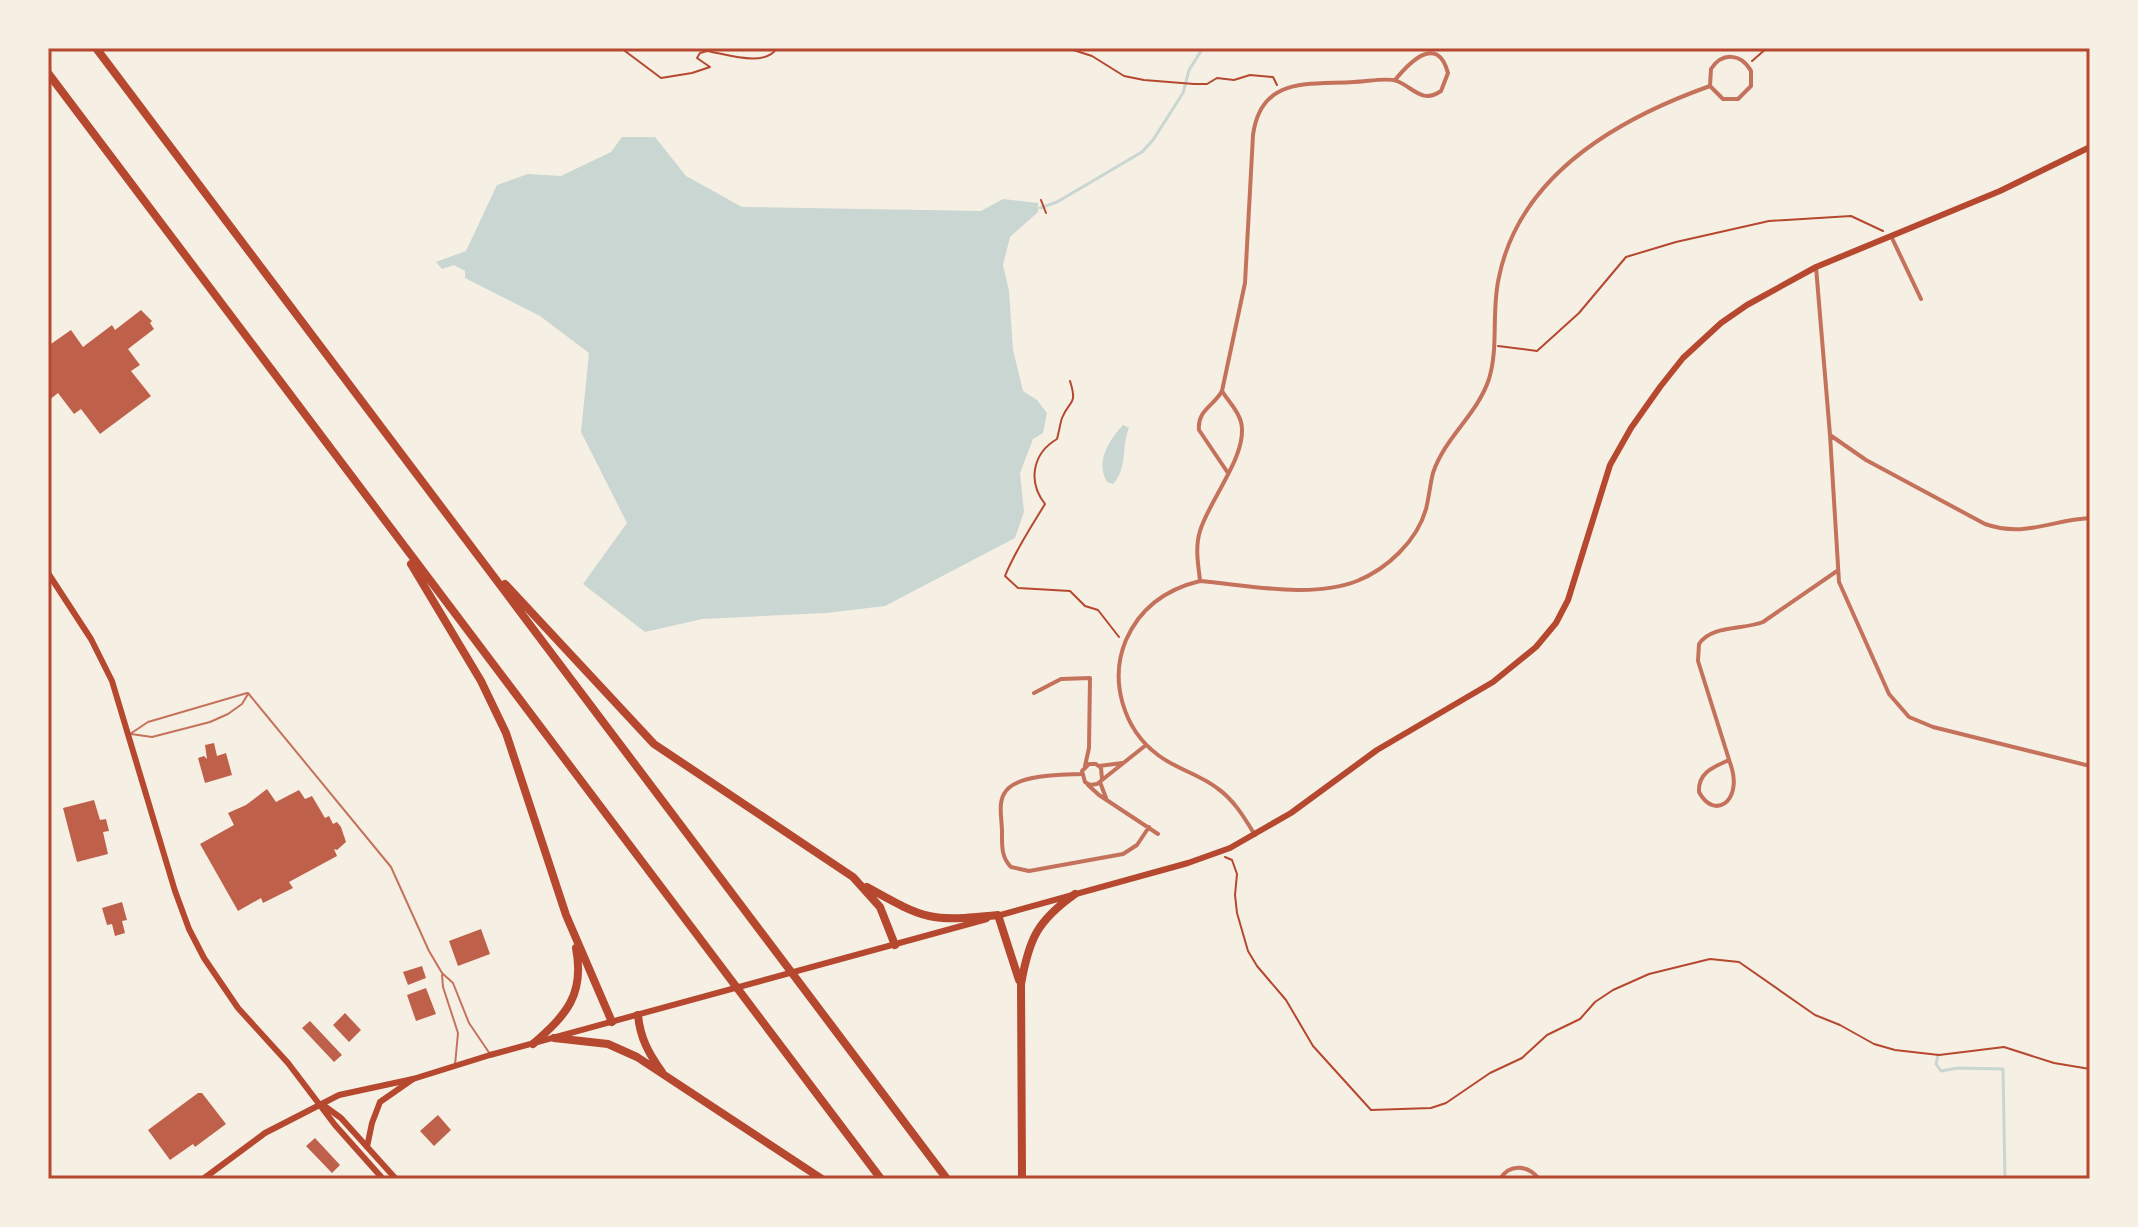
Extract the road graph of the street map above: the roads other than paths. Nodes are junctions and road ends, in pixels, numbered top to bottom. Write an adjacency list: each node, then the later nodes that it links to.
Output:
1 (96, 48): 14 (highway)
2 (48, 73): 13 (highway)
3 (1395, 80): 3 (street); 9 (street)
4 (1710, 86): 4 (street); 17 (street)
5 (2090, 147): 6 (main road)
6 (1891, 236): 7 (main road); 8 (street)
7 (1816, 267): 10 (street); 34 (main road)
8 (1921, 299)
9 (1222, 391): 11 (street); 11 (street)
10 (1830, 435): 12 (street); 15 (street)
11 (1228, 473): 17 (street)
12 (2090, 518)
13 (395, 535): 38 (highway); 56 (highway)
14 (477, 555): 35 (highway); 57 (highway)
15 (1837, 571): 23 (street); 27 (street)
16 (48, 573): 20 (main road)
17 (1200, 581): 21 (street)
18 (248, 693): 20 (lane); 20 (lane); 40 (lane)
19 (1034, 693): 22 (street)
20 (130, 734): 50 (main road)
21 (1146, 745): 24 (street); 34 (street)
22 (1089, 748): 25 (street); 26 (street)
23 (1729, 760): 23 (street)
24 (1124, 762): 25 (street); 29 (street)
25 (1097, 765): 26 (street); 29 (street)
26 (1085, 766): 28 (street)
27 (2090, 766)
28 (1081, 774): 30 (street); 32 (street)
29 (1101, 780): 30 (street); 31 (street)
30 (1087, 784): 31 (street)
31 (1111, 802): 32 (street)
32 (1149, 827): 33 (street)
33 (1158, 834)
34 (1255, 836): 36 (main road)
35 (857, 881): 37 (highway); 39 (highway)
36 (1075, 894): 37 (main road); 41 (highway)
37 (998, 915): 39 (main road); 41 (highway)
38 (571, 928): 43 (highway); 45 (highway)
39 (895, 945): 42 (main road)
40 (442, 973): 46 (lane); 47 (lane)
41 (1021, 984): 58 (highway)
42 (638, 1015): 43 (main road); 48 (highway)
43 (612, 1022): 44 (main road)
44 (554, 1038): 45 (main road); 48 (highway)
45 (533, 1044): 46 (main road)
46 (490, 1055): 47 (main road)
47 (455, 1066): 49 (main road)
48 (665, 1076): 55 (highway)
49 (413, 1079): 50 (main road); 51 (main road)
50 (320, 1103): 51 (main road); 52 (main road); 53 (main road)
51 (367, 1147): 54 (main road)
52 (203, 1179)
53 (383, 1179)
54 (396, 1179)
55 (822, 1179)
56 (881, 1179)
57 (947, 1179)
58 (1022, 1179)
59 (1500, 1179): 60 (street)
60 (1539, 1179)

